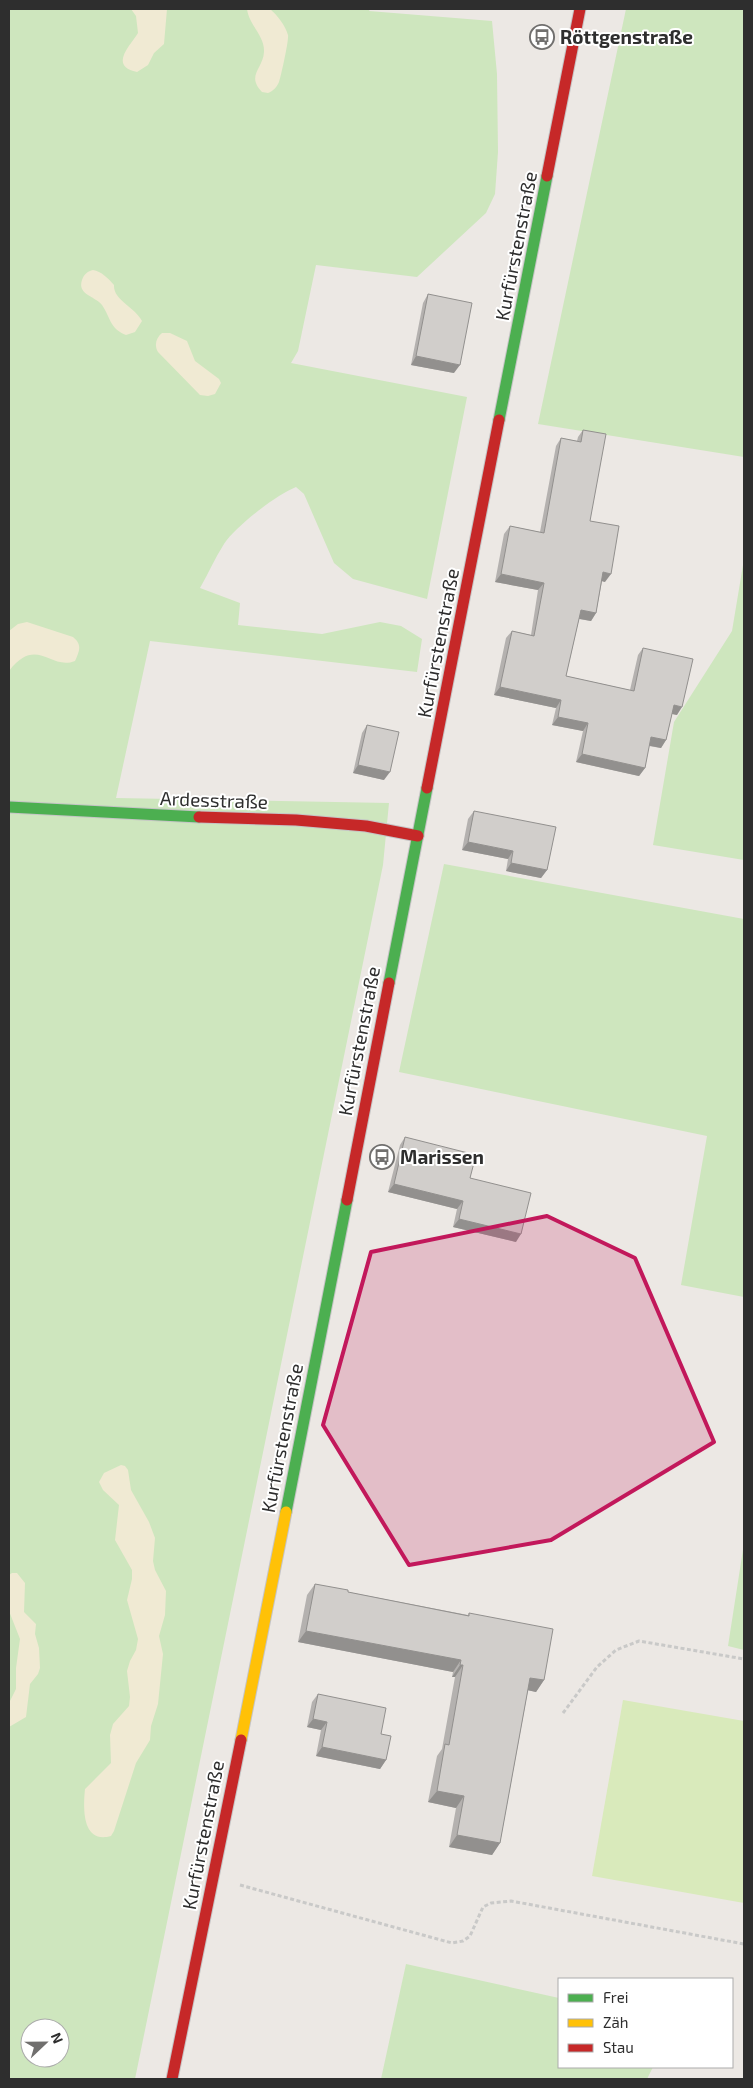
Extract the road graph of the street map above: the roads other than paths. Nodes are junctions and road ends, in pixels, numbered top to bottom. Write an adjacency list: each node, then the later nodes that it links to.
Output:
1 (580, 9): 3 (main road, Kurfürstenstraße)
2 (9, 807): 3 (main road, Ardesstraße)
3 (418, 836): 4 (main road, Kurfürstenstraße)
4 (172, 2079)

